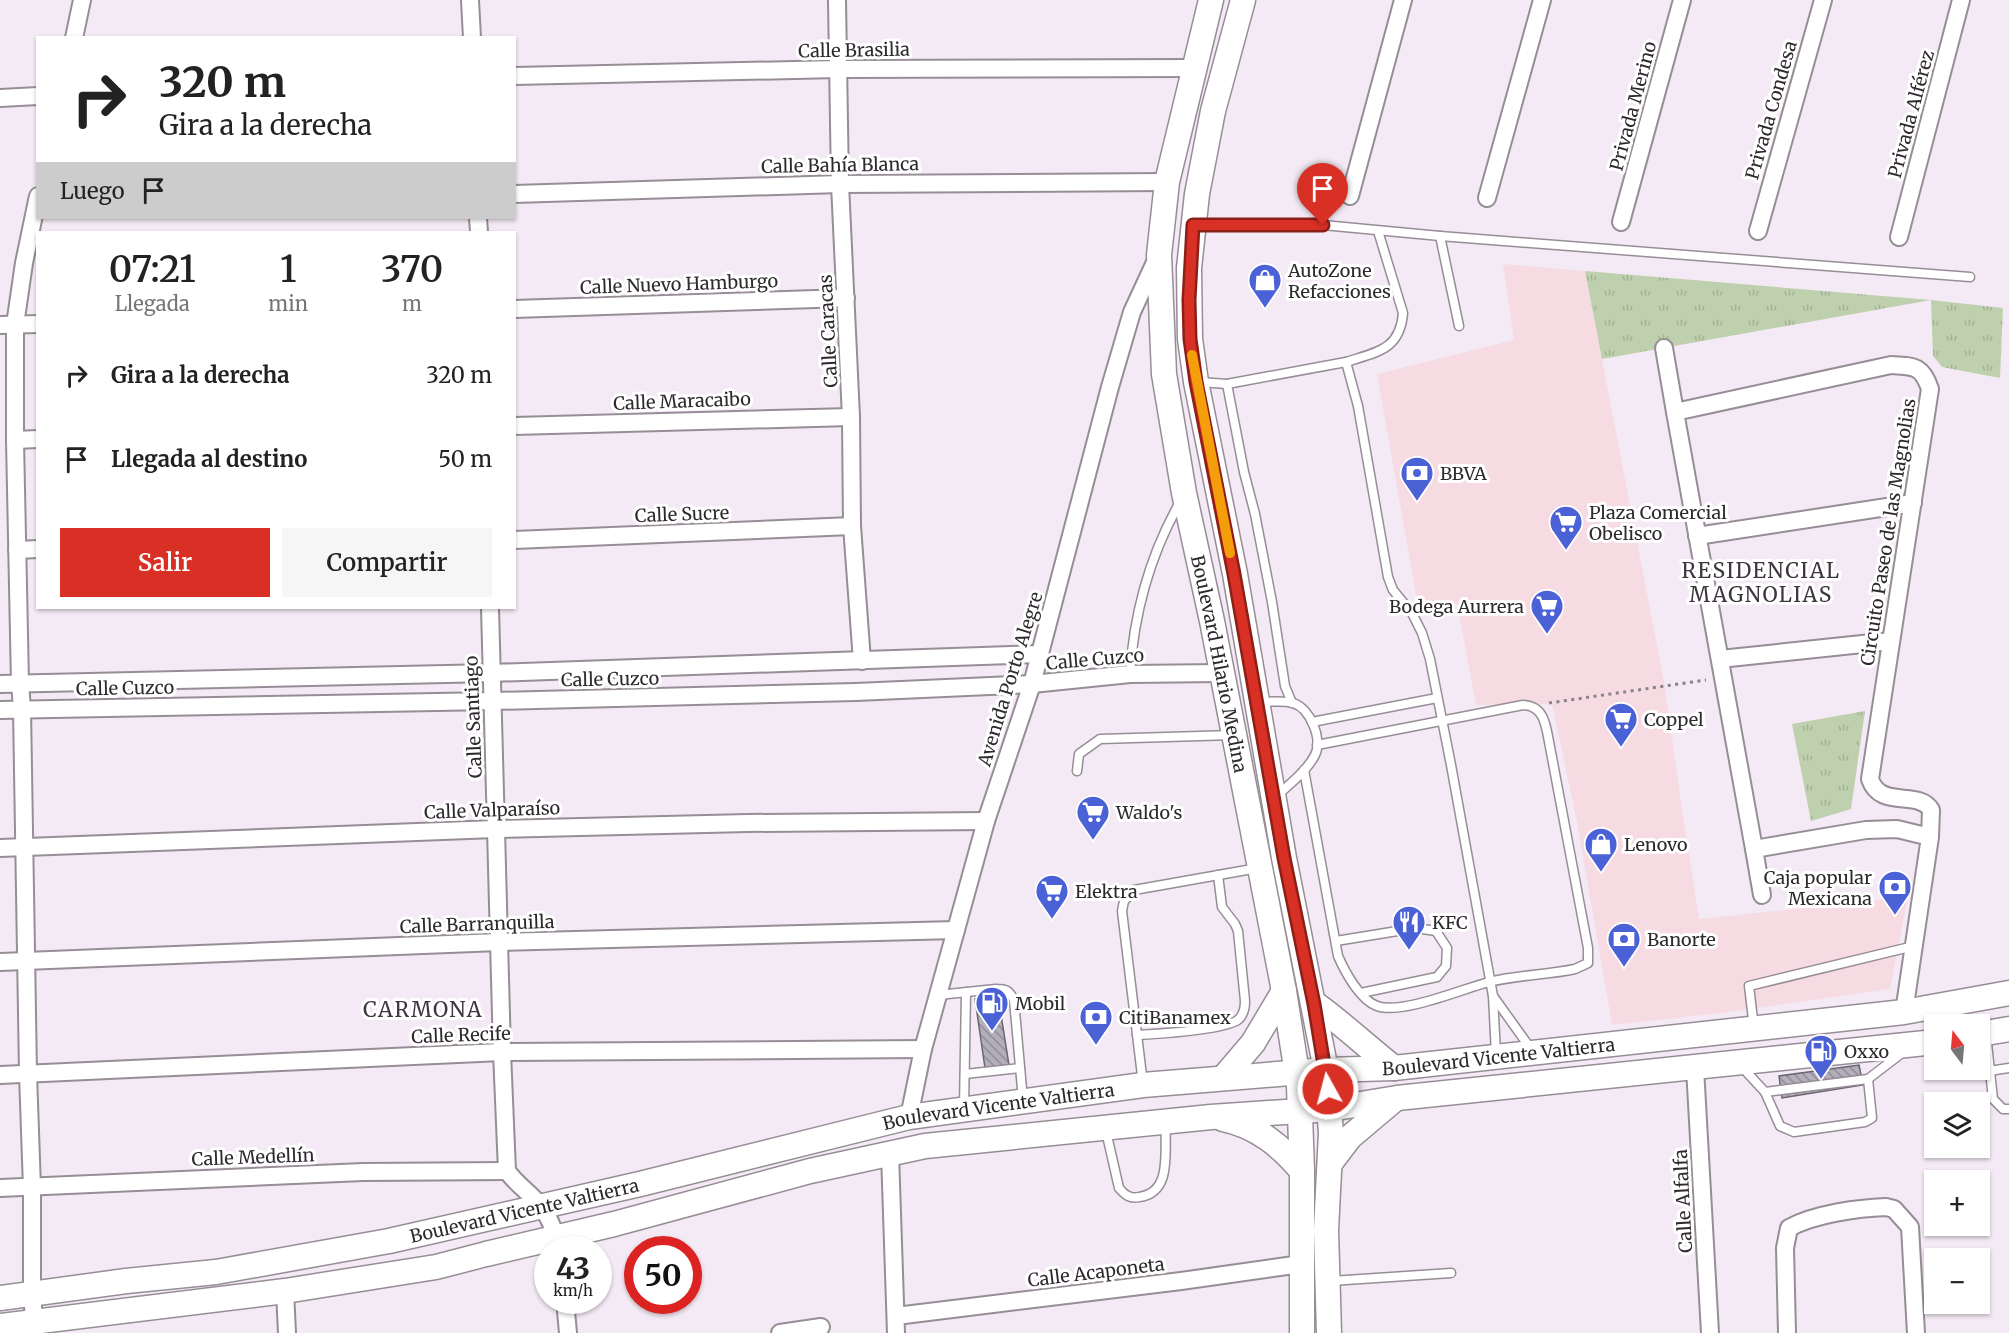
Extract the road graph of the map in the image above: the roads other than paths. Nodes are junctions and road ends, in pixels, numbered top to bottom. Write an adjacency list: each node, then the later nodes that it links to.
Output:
1 (82, 0): 11 (street)
2 (470, 0): 12 (street)
3 (837, 0): 14 (street, Calle Caracas)
4 (1212, 0): 13 (main road, Boulevard Hilario Medina)
5 (1243, 0): 25 (main road, Boulevard Hilario Medina)
6 (1403, 0): 21 (street)
7 (1542, 0): 22 (street)
8 (1682, 0): 24 (street, Privada Merino)
9 (1823, 0): 27 (street, Privada Condesa)
10 (1961, 0): 29 (street, Privada Alférez)
11 (74, 36)
12 (472, 36)
13 (1194, 68): 14 (street, Calle Brasilia); 18 (main road, Boulevard Hilario Medina)
14 (839, 69): 15 (street, Calle Brasilia); 19 (street, Calle Caracas)
15 (516, 76)
16 (36, 96): 17 (street)
17 (0, 98)
18 (1167, 182): 19 (street, Calle Bahía Blanca); 30 (main road, Boulevard Hilario Medina)
19 (840, 184): 20 (street, Calle Bahía Blanca); 32 (street, Calle Caracas)
20 (516, 194)
21 (1350, 196)
22 (1487, 198)
23 (36, 205): 35 (street)
24 (1621, 222)
25 (1193, 225): 26 (lane); 39 (main road, Boulevard Hilario Medina)
26 (1378, 231): 28 (lane); 38 (lane)
27 (1758, 231)
28 (1440, 236): 31 (lane); 36 (lane)
29 (1899, 237)
30 (1159, 255): 46 (main road, Boulevard Hilario Medina); 55 (street, Avenida Porto Alegre)
31 (1971, 277)
32 (846, 298): 33 (street, Calle Nuevo Hamburgo); 42 (street, Calle Caracas)
33 (516, 309)
34 (36, 324): 35 (street)
35 (8, 325): 44 (street)
36 (1460, 326)
37 (1664, 348): 41 (street)
38 (1346, 362): 40 (lane); 64 (lane)
39 (1196, 382): 40 (lane); 66 (main road, Boulevard Hilario Medina)
40 (1227, 384): 67 (lane)
41 (1675, 412): 47 (street, Circuito Paseo de las Magnolias); 49 (street)
42 (851, 417): 43 (street, Calle Maracaibo); 48 (street, Calle Caracas)
43 (516, 426)
44 (15, 440): 45 (street); 52 (street)
45 (36, 440)
46 (1184, 493): 59 (main road, Boulevard Hilario Medina); 60 (lane)
47 (1913, 503): 49 (street); 54 (street, Circuito Paseo de las Magnolias)
48 (852, 526): 50 (street, Calle Sucre); 57 (street, Calle Caracas)
49 (1697, 536): 56 (street)
50 (516, 540)
51 (36, 549): 52 (street)
52 (17, 550): 61 (street)
53 (490, 609): 58 (street, Calle Santiago)
54 (1891, 641): 56 (street); 79 (street, Circuito Paseo de las Magnolias)
55 (1040, 654): 57 (street, Calle Cuzco); 63 (street, Avenida Porto Alegre)
56 (1720, 659): 82 (street)
57 (862, 661): 58 (street, Calle Cuzco)
58 (491, 673): 61 (street, Calle Cuzco); 65 (street, Calle Santiago)
59 (1221, 673): 60 (street, Calle Cuzco); 72 (main road, Boulevard Hilario Medina)
60 (1130, 674): 63 (street, Calle Cuzco)
61 (20, 683): 62 (street, Calle Cuzco); 68 (street)
62 (0, 684)
63 (1032, 684): 65 (street, Calle Cuzco); 77 (street, Avenida Porto Alegre)
64 (1437, 698): 70 (lane); 71 (lane)
65 (493, 701): 68 (street, Calle Cuzco); 78 (street, Calle Santiago)
66 (1256, 702): 67 (lane); 76 (main road, Boulevard Hilario Medina)
67 (1292, 703): 71 (lane)
68 (22, 709): 69 (street, Calle Cuzco); 81 (street)
69 (0, 710)
70 (1441, 720): 73 (lane); 92 (lane); 92 (lane)
71 (1312, 722): 73 (lane)
72 (1233, 735): 75 (lane); 83 (main road, Boulevard Hilario Medina)
73 (1317, 745): 74 (lane)
74 (1304, 770): 76 (lane); 87 (lane)
75 (1077, 771)
76 (1274, 799): 99 (main road, Boulevard Hilario Medina)
77 (986, 821): 78 (street, Calle Valparaíso); 86 (street, Avenida Porto Alegre)
78 (495, 829): 81 (street, Calle Valparaíso); 88 (street, Calle Santiago)
79 (1930, 837): 82 (street); 89 (street, Circuito Paseo de las Magnolias)
80 (0, 848): 81 (street, Calle Valparaíso)
81 (25, 848): 91 (street)
82 (1754, 849): 85 (street)
83 (1259, 867): 84 (lane); 93 (main road, Boulevard Hilario Medina)
84 (1218, 875): 103 (lane); 103 (lane)
85 (1762, 895)
86 (956, 930): 88 (street, Calle Barranquilla); 97 (street, Avenida Porto Alegre)
87 (1336, 941): 95 (lane); 95 (lane)
88 (500, 942): 91 (street, Calle Barranquilla); 106 (street, Calle Santiago)
89 (1914, 946): 100 (street, Circuito Paseo de las Magnolias); 101 (lane)
90 (0, 962): 91 (street, Calle Barranquilla)
91 (26, 962): 118 (street)
92 (1490, 981): 95 (lane); 98 (lane)
93 (1284, 991): 117 (main road, Boulevard Hilario Medina); 121 (main road)
94 (966, 992): 97 (lane); 111 (lane); 119 (lane)
95 (1361, 993)
96 (2009, 993): 100 (main road, Boulevard Vicente Valtierra)
97 (938, 995): 105 (street, Avenida Porto Alegre)
98 (1493, 996): 107 (lane); 108 (lane)
99 (1314, 1004): 112 (main road); 115 (main road, Boulevard Hilario Medina)
100 (1904, 1012): 101 (main road, Boulevard Vicente Valtierra)
101 (1754, 1028): 107 (main road, Boulevard Vicente Valtierra)
102 (1992, 1032): 109 (lane)
103 (1137, 1035): 124 (lane)
104 (1923, 1044): 110 (main road, Boulevard Vicente Valtierra); 123 (lane)
105 (923, 1049): 106 (street, Calle Recife); 133 (street, Avenida Porto Alegre)
106 (501, 1052): 118 (street, Calle Recife); 138 (street, Calle Santiago)
107 (1534, 1053): 108 (main road, Boulevard Vicente Valtierra)
108 (1496, 1057): 112 (main road, Boulevard Vicente Valtierra)
109 (1990, 1058)
110 (1739, 1063): 113 (main road, Boulevard Vicente Valtierra); 125 (lane)
111 (1020, 1068): 119 (lane); 127 (lane)
112 (1394, 1068): 115 (main road, Boulevard Vicente Valtierra)
113 (1695, 1068): 126 (main road, Boulevard Vicente Valtierra); 163 (street, Calle Alfalfa)
114 (2009, 1068): 116 (lane)
115 (1326, 1070): 117 (main road, Boulevard Vicente Valtierra); 130 (main road, Boulevard Hilario Medina)
116 (1990, 1071)
117 (1297, 1073): 121 (main road, Boulevard Vicente Valtierra); 129 (main road, Boulevard Hilario Medina)
118 (28, 1074): 120 (street, Calle Recife); 141 (street)
119 (965, 1074): 128 (lane)
120 (0, 1075)
121 (1224, 1077): 124 (main road, Boulevard Vicente Valtierra)
122 (1990, 1078): 131 (lane)
123 (1868, 1079): 125 (lane); 125 (lane)
124 (1143, 1085): 127 (main road, Boulevard Vicente Valtierra)
125 (1765, 1092)
126 (1397, 1098): 130 (main road, Boulevard Vicente Valtierra); 137 (main road)
127 (1023, 1100): 128 (main road, Boulevard Vicente Valtierra)
128 (964, 1109): 133 (main road, Boulevard Vicente Valtierra)
129 (1301, 1109): 130 (main road, Boulevard Vicente Valtierra); 132 (main road, Boulevard Vicente Valtierra); 139 (main road, Boulevard Hilario Medina)
130 (1330, 1109): 137 (main road, Boulevard Hilario Medina)
131 (2009, 1109)
132 (1211, 1117): 134 (main road, Boulevard Vicente Valtierra); 139 (main road)
133 (909, 1118): 142 (main road, Boulevard Vicente Valtierra)
134 (1167, 1122): 135 (main road, Boulevard Vicente Valtierra); 135 (lane)
135 (1105, 1127): 136 (main road, Boulevard Vicente Valtierra)
136 (891, 1153): 144 (main road, Boulevard Vicente Valtierra); 153 (street)
137 (1331, 1162): 148 (main road, Boulevard Hilario Medina)
138 (507, 1171): 141 (street, Calle Medellín); 142 (street)
139 (1302, 1171): 146 (main road, Boulevard Hilario Medina)
140 (0, 1188): 141 (street, Calle Medellín)
141 (32, 1188): 150 (street)
142 (542, 1207): 143 (street); 150 (main road, Boulevard Vicente Valtierra)
143 (554, 1236)
144 (585, 1236)
145 (534, 1247): 149 (main road, Boulevard Vicente Valtierra)
146 (1301, 1264): 153 (street, Calle Acaponeta); 161 (main road, Boulevard Hilario Medina)
147 (1451, 1273): 148 (lane)
148 (1327, 1281): 162 (main road, Boulevard Hilario Medina)
149 (285, 1291): 155 (main road, Boulevard Vicente Valtierra); 157 (street)
150 (32, 1294): 151 (main road, Boulevard Vicente Valtierra); 155 (street)
151 (0, 1298)
152 (566, 1314): 158 (street)
153 (896, 1316): 160 (street)
154 (0, 1326): 155 (main road, Boulevard Vicente Valtierra)
155 (34, 1327)
156 (821, 1327): 159 (street)
157 (287, 1333)
158 (568, 1333)
159 (780, 1333)
160 (897, 1333)
161 (1302, 1333)
162 (1329, 1333)
163 (1710, 1333)
164 (1788, 1333): 165 (street)
165 (1916, 1333)

